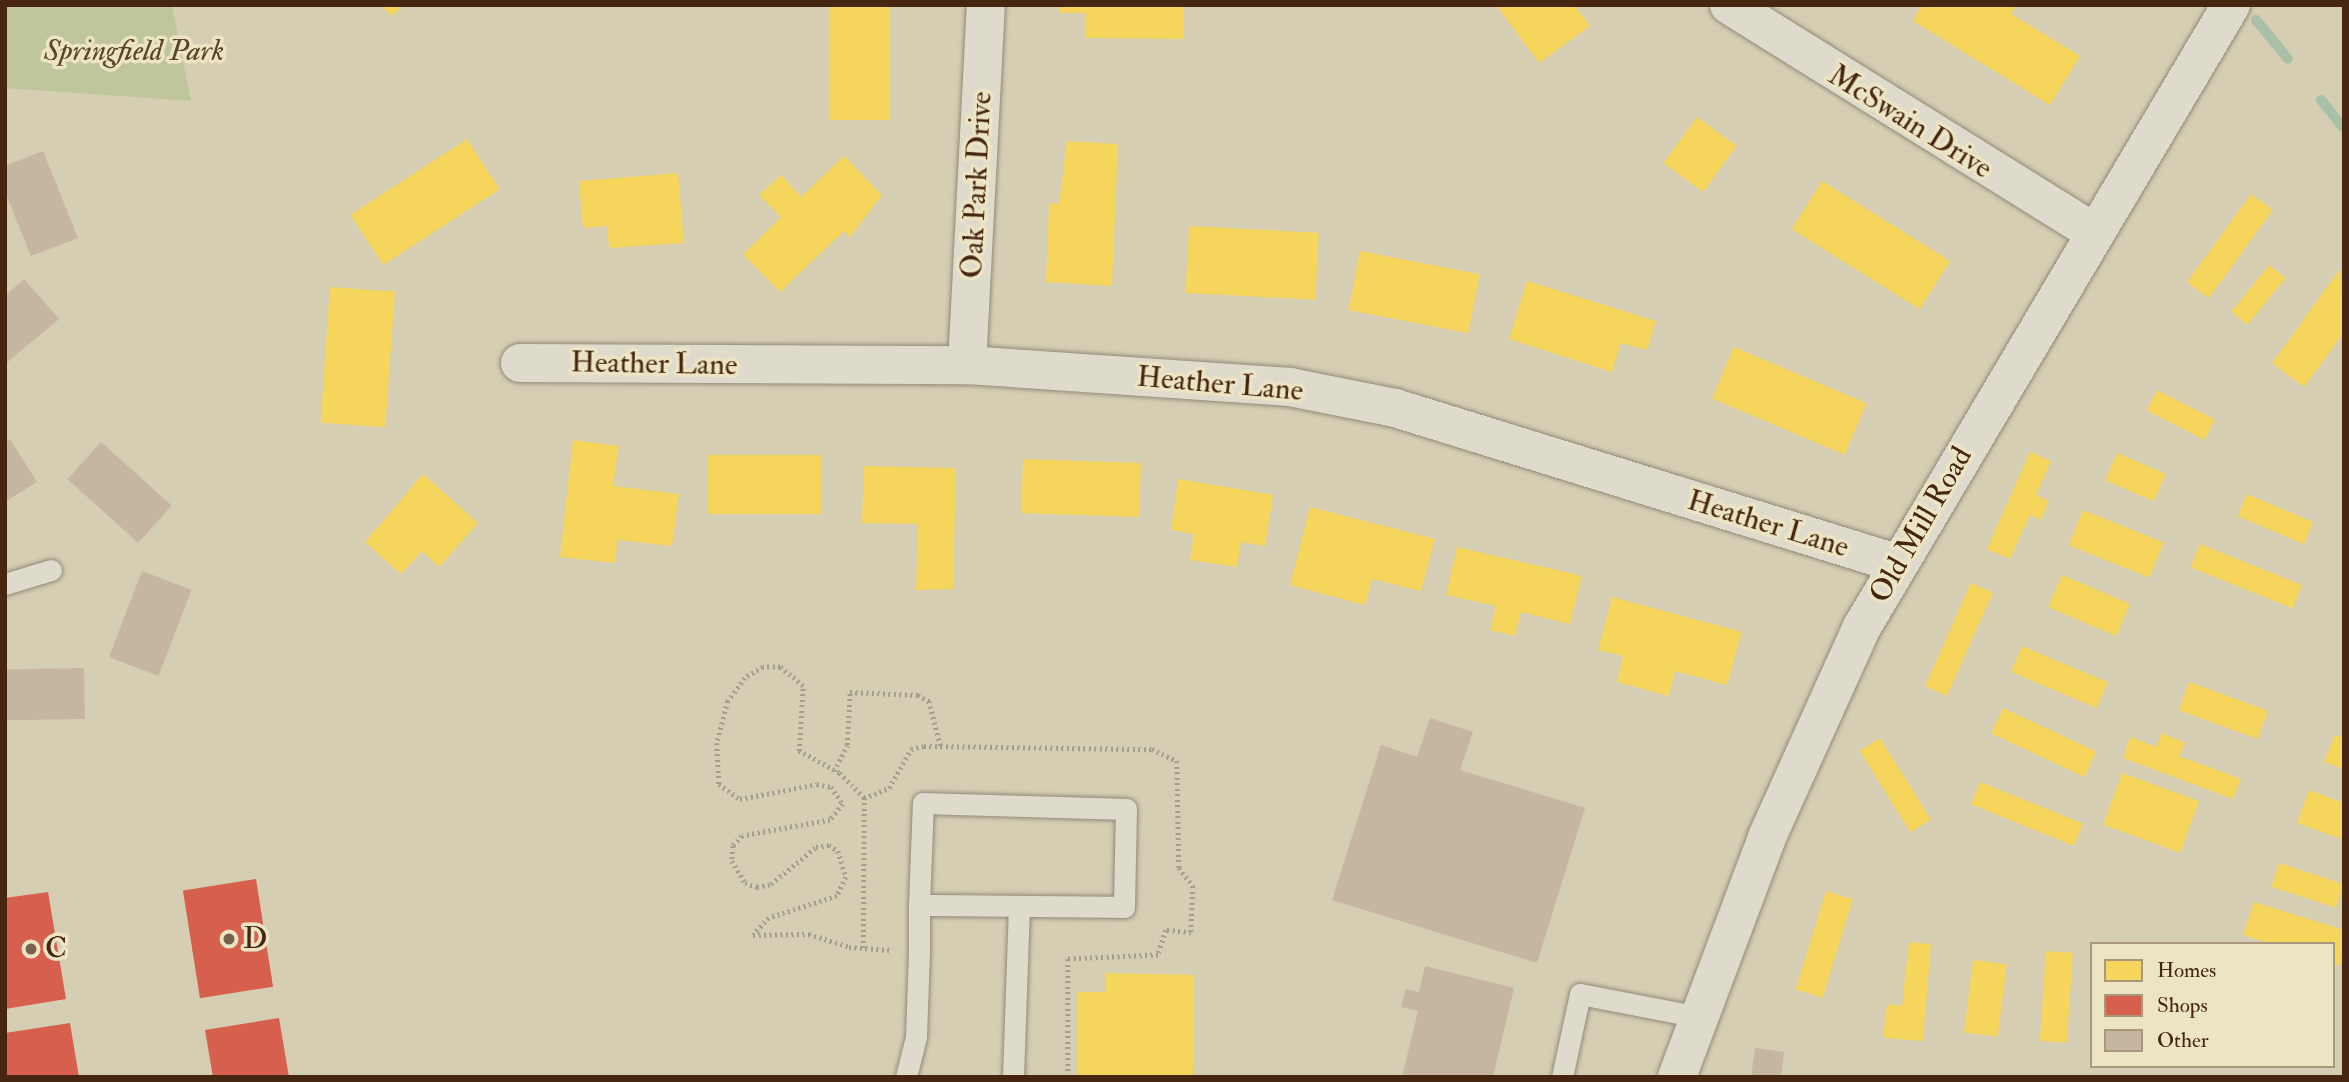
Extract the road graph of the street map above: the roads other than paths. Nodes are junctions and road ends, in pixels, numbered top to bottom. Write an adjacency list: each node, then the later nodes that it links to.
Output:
1 (986, 5): 6 (street, Oak Park Drive)
2 (1729, 5): 4 (street, McSwain Drive)
3 (2231, 5): 4 (street, Old Mill Road)
4 (2095, 233): 7 (street, Old Mill Road)
5 (520, 363): 6 (street, Heather Lane)
6 (967, 365): 7 (street, Heather Lane)
7 (1896, 563): 12 (street, Old Mill Road)
8 (51, 570): 9 (lane)
9 (5, 584)
10 (919, 905): 11 (lane); 11 (lane); 13 (lane)
11 (1019, 906): 14 (lane)
12 (1699, 1017): 15 (lane); 16 (street, Old Mill Road)
13 (906, 1077)
14 (1013, 1077)
15 (1562, 1077)
16 (1677, 1077)

